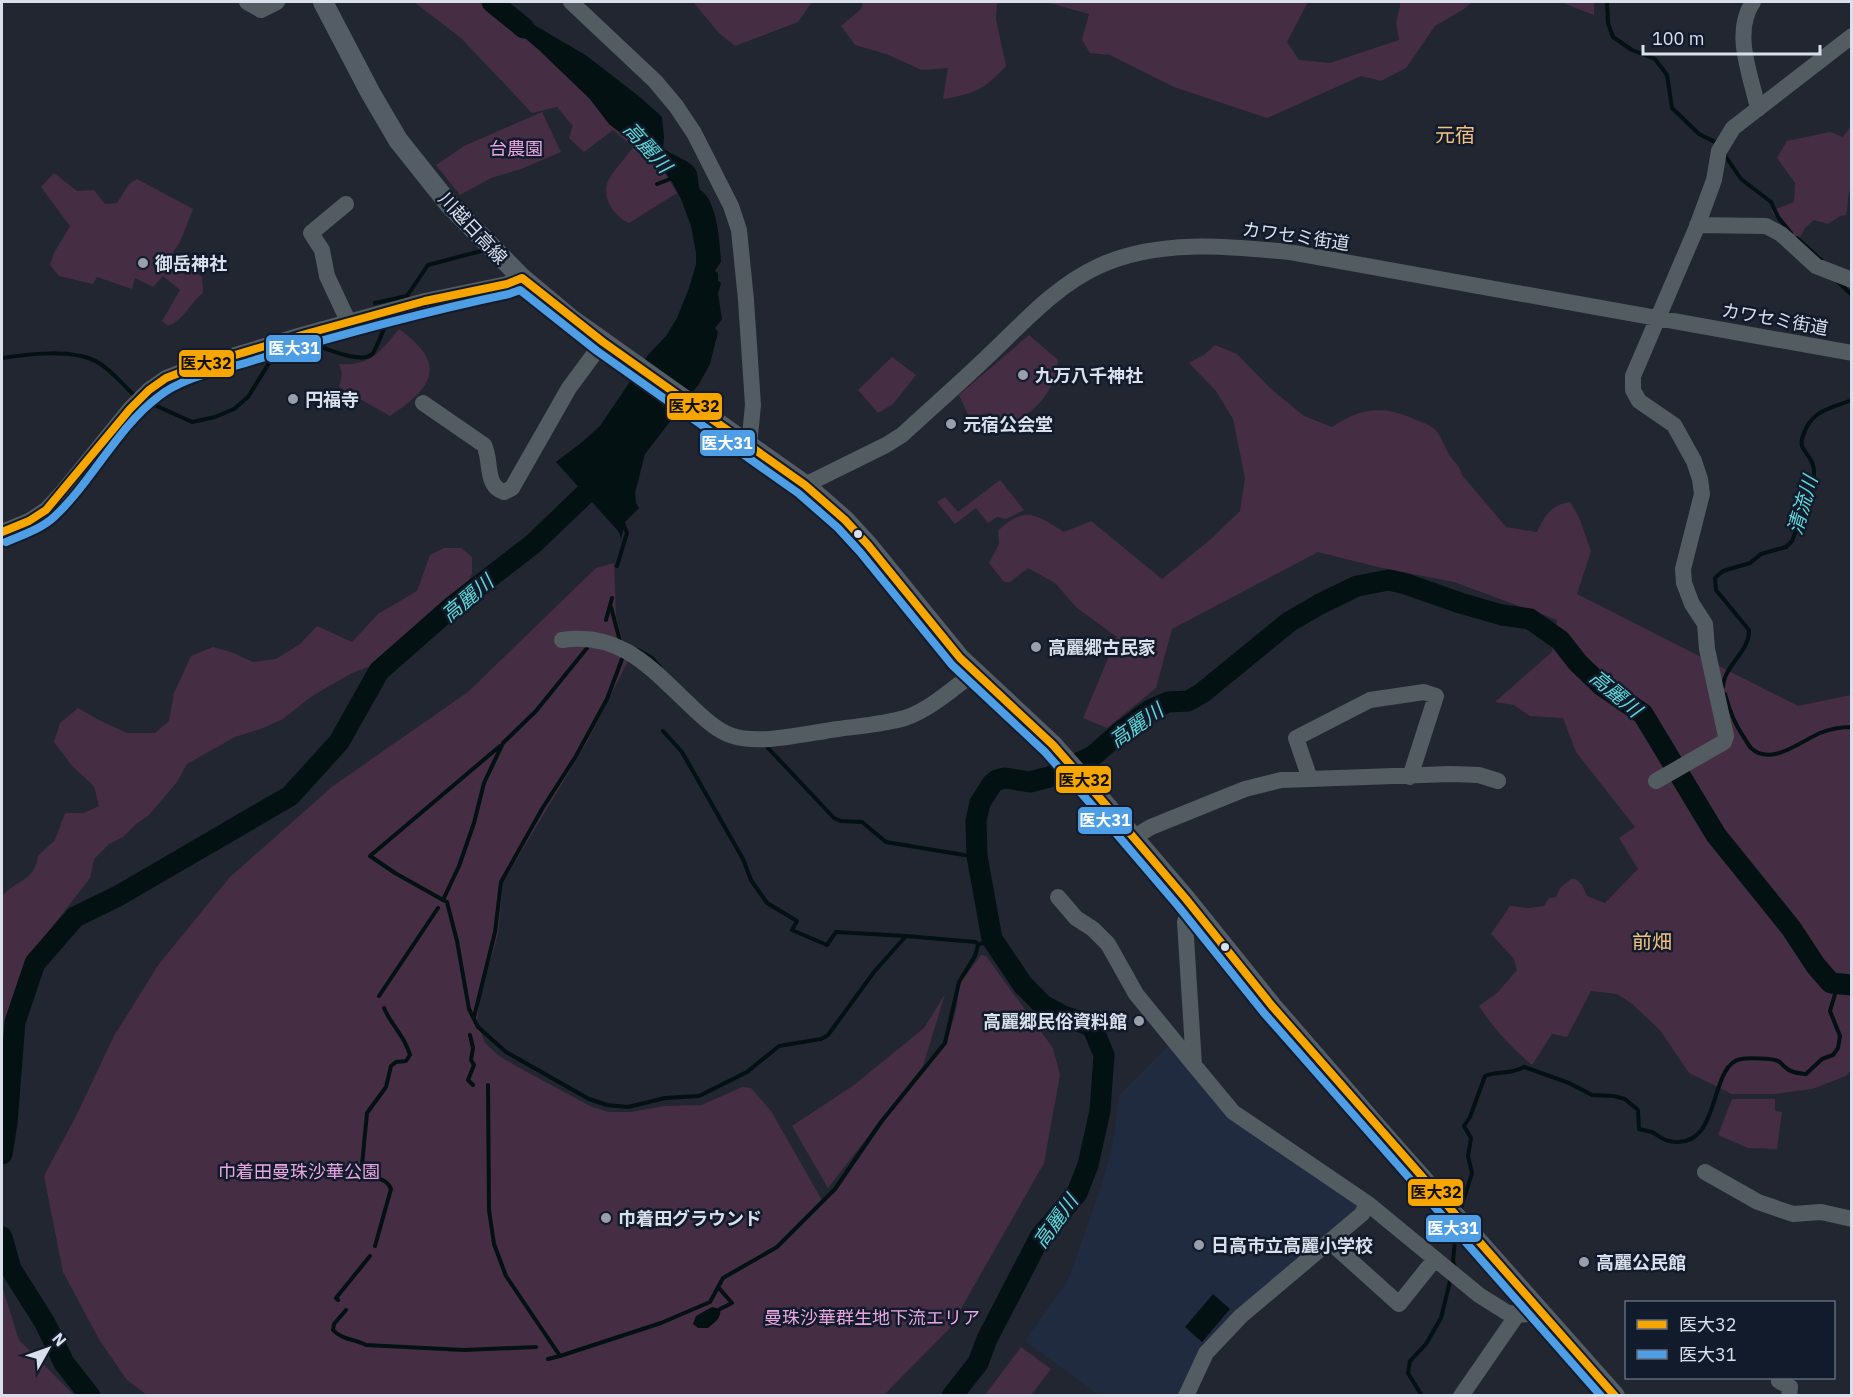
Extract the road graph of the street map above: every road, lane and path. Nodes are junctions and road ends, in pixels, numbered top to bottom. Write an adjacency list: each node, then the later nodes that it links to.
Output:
1 (247, 2): 2 (street)
2 (277, 2)
3 (323, 2): 10 (main road, 川越日高線)
4 (571, 2): 17 (street)
5 (1753, 2): 7 (street)
6 (1851, 36): 7 (street)
7 (1758, 109): 9 (street)
8 (346, 204): 13 (street)
9 (1697, 225): 11 (street); 12 (street)
10 (522, 278): 13 (street); 14 (main road, 川越日高線)
11 (1851, 280)
12 (1657, 318): 15 (street, カワセミ街道); 18 (street, カワセミ街道); 25 (street)
13 (350, 323): 19 (street)
14 (603, 342): 16 (street); 17 (main road, 川越日高線)
15 (1851, 352)
16 (423, 403)
17 (749, 446): 18 (main road, 川越日高線)
18 (805, 485): 21 (main road, 川越日高線)
19 (2, 532)
20 (562, 640): 21 (street)
21 (974, 673): 26 (main road, 川越日高線)
22 (1410, 777): 23 (street); 23 (street); 24 (street)
23 (1310, 779): 26 (street)
24 (1498, 781)
25 (1656, 781)
26 (1134, 837): 28 (main road, 川越日高線)
27 (1058, 897): 29 (street)
28 (1191, 906): 29 (street); 35 (main road, 川越日高線)
29 (1194, 1065): 31 (street)
30 (1705, 1172): 32 (street)
31 (1367, 1203): 33 (street); 34 (street)
32 (1851, 1219)
33 (1330, 1242): 34 (street); 37 (street)
34 (1435, 1259): 36 (street)
35 (1541, 1313): 36 (street); 39 (main road, 川越日高線)
36 (1517, 1315): 38 (street)
37 (1186, 1395)
38 (1461, 1395)
39 (1615, 1395)

